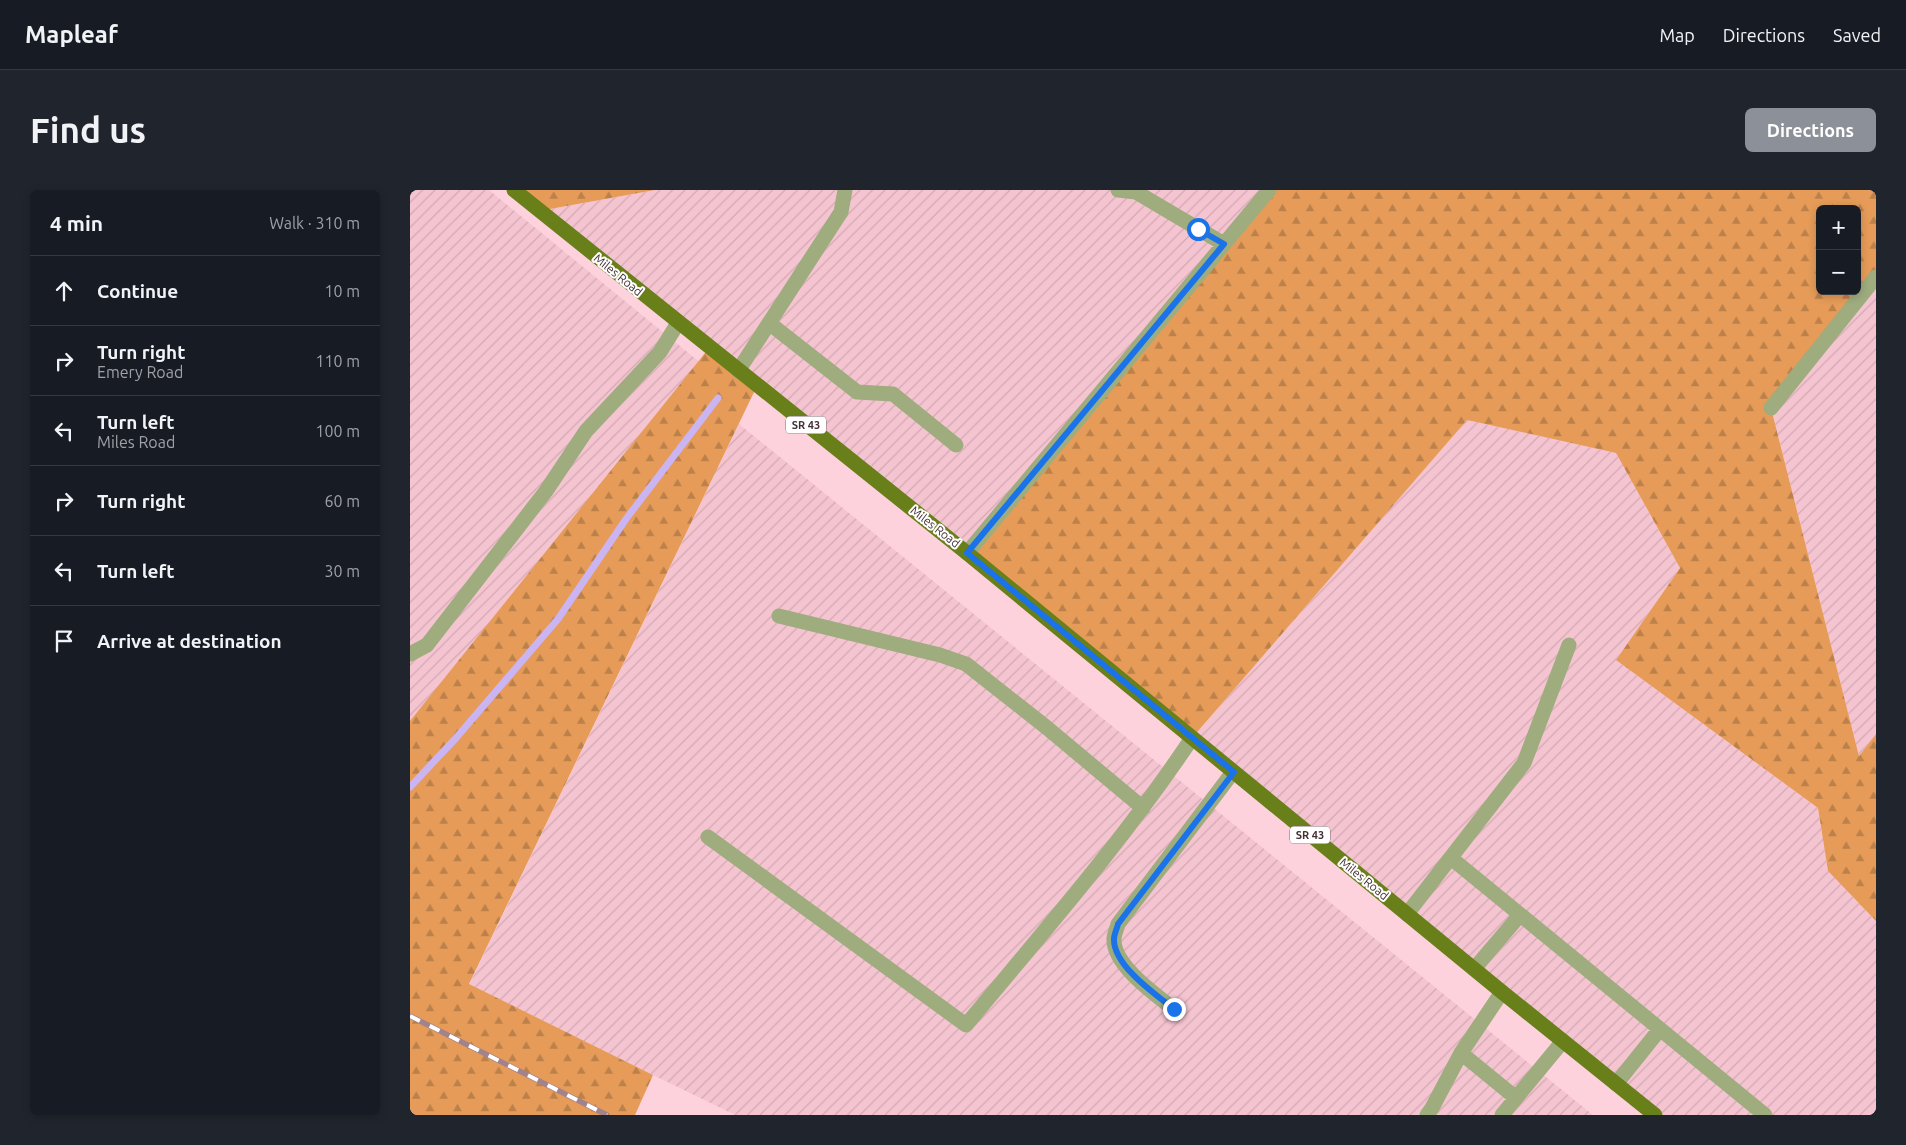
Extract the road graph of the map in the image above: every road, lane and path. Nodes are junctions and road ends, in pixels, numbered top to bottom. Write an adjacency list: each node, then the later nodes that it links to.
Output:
1 (514, 190): 8 (main road, Miles Road / SR 43)
2 (845, 190): 9 (street)
3 (1118, 190): 5 (street)
4 (1270, 190): 6 (street)
5 (1160, 197): 6 (street)
6 (1224, 244): 13 (street)
7 (1876, 277): 11 (street)
8 (678, 323): 10 (main road, Miles Road / SR 43); 16 (street)
9 (769, 323): 10 (street); 12 (street)
10 (738, 371): 13 (main road, Miles Road / SR 43)
11 (1771, 408)
12 (956, 445)
13 (967, 553): 17 (main road, Miles Road / SR 43)
14 (779, 616): 19 (street)
15 (1569, 645): 21 (street)
16 (410, 654)
17 (1192, 738): 18 (main road, Miles Road / SR 43); 19 (street)
18 (1234, 772): 22 (main road, Miles Road / SR 43); 26 (street)
19 (1143, 808): 20 (street)
20 (708, 837)
21 (1450, 858): 22 (street); 23 (street)
22 (1407, 914): 24 (main road, Miles Road / SR 43)
23 (1520, 915): 24 (street); 27 (street)
24 (1474, 969): 25 (main road, Miles Road / SR 43)
25 (1502, 992): 28 (main road, Miles Road / SR 43); 29 (street)
26 (1174, 1009)
27 (1660, 1029): 30 (street); 35 (street)
28 (1563, 1041): 30 (main road, Miles Road / SR 43); 31 (street)
29 (1461, 1053): 31 (street); 32 (street)
30 (1616, 1084): 34 (main road, Miles Road / SR 43)
31 (1516, 1098): 33 (street)
32 (1427, 1115)
33 (1502, 1115)
34 (1655, 1115)
35 (1765, 1115)

